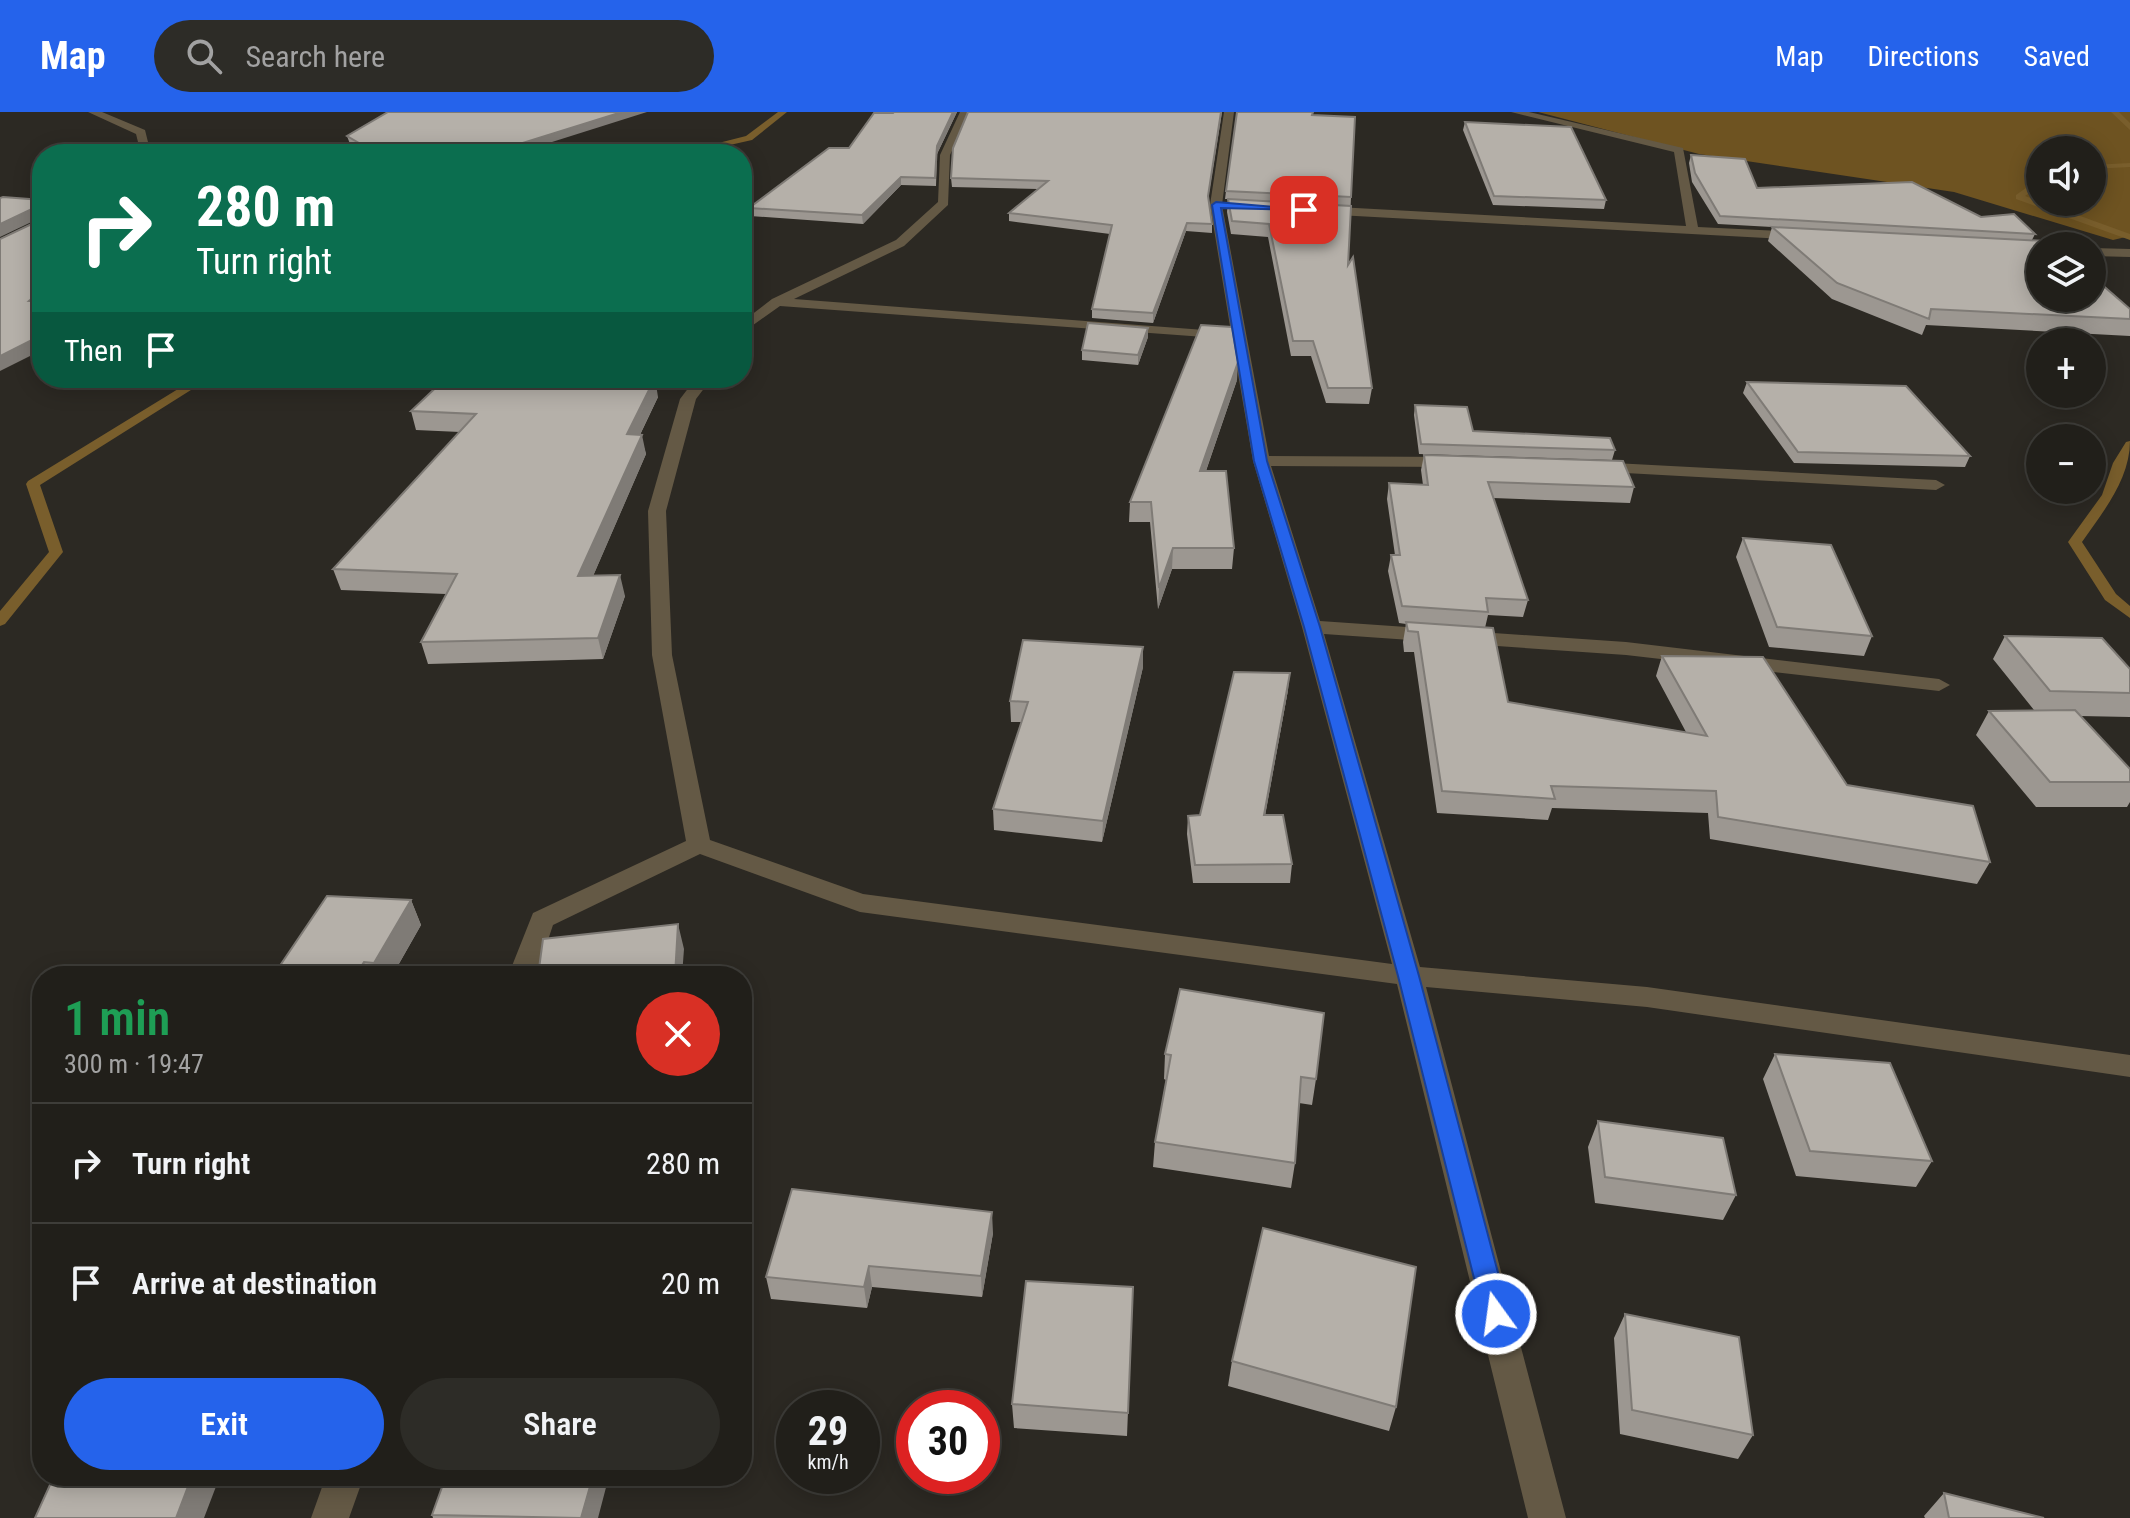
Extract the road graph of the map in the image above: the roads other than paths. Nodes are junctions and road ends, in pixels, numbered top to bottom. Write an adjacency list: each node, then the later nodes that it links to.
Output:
1 (93, 112): 5 (street)
2 (965, 112): 11 (street)
3 (1229, 112): 13 (street)
4 (1516, 112): 7 (street)
5 (144, 144)
6 (1309, 210): 7 (street)
7 (1691, 231): 8 (street)
8 (1818, 237)
9 (2106, 252): 10 (street)
10 (2130, 253)
11 (777, 302): 12 (street); 13 (street)
12 (752, 321)
13 (1239, 337): 15 (street)
14 (696, 388): 21 (street)
15 (1261, 461): 16 (street); 19 (street)
16 (1478, 463)
17 (1572, 466): 18 (street)
18 (1936, 485)
19 (1312, 627): 20 (street); 23 (street)
20 (1939, 685)
21 (699, 845): 22 (street); 23 (street)
22 (526, 966)
23 (1409, 976): 24 (street); 27 (street)
24 (2130, 1066)
25 (341, 1486): 26 (street)
26 (330, 1518)
27 (1547, 1518)

